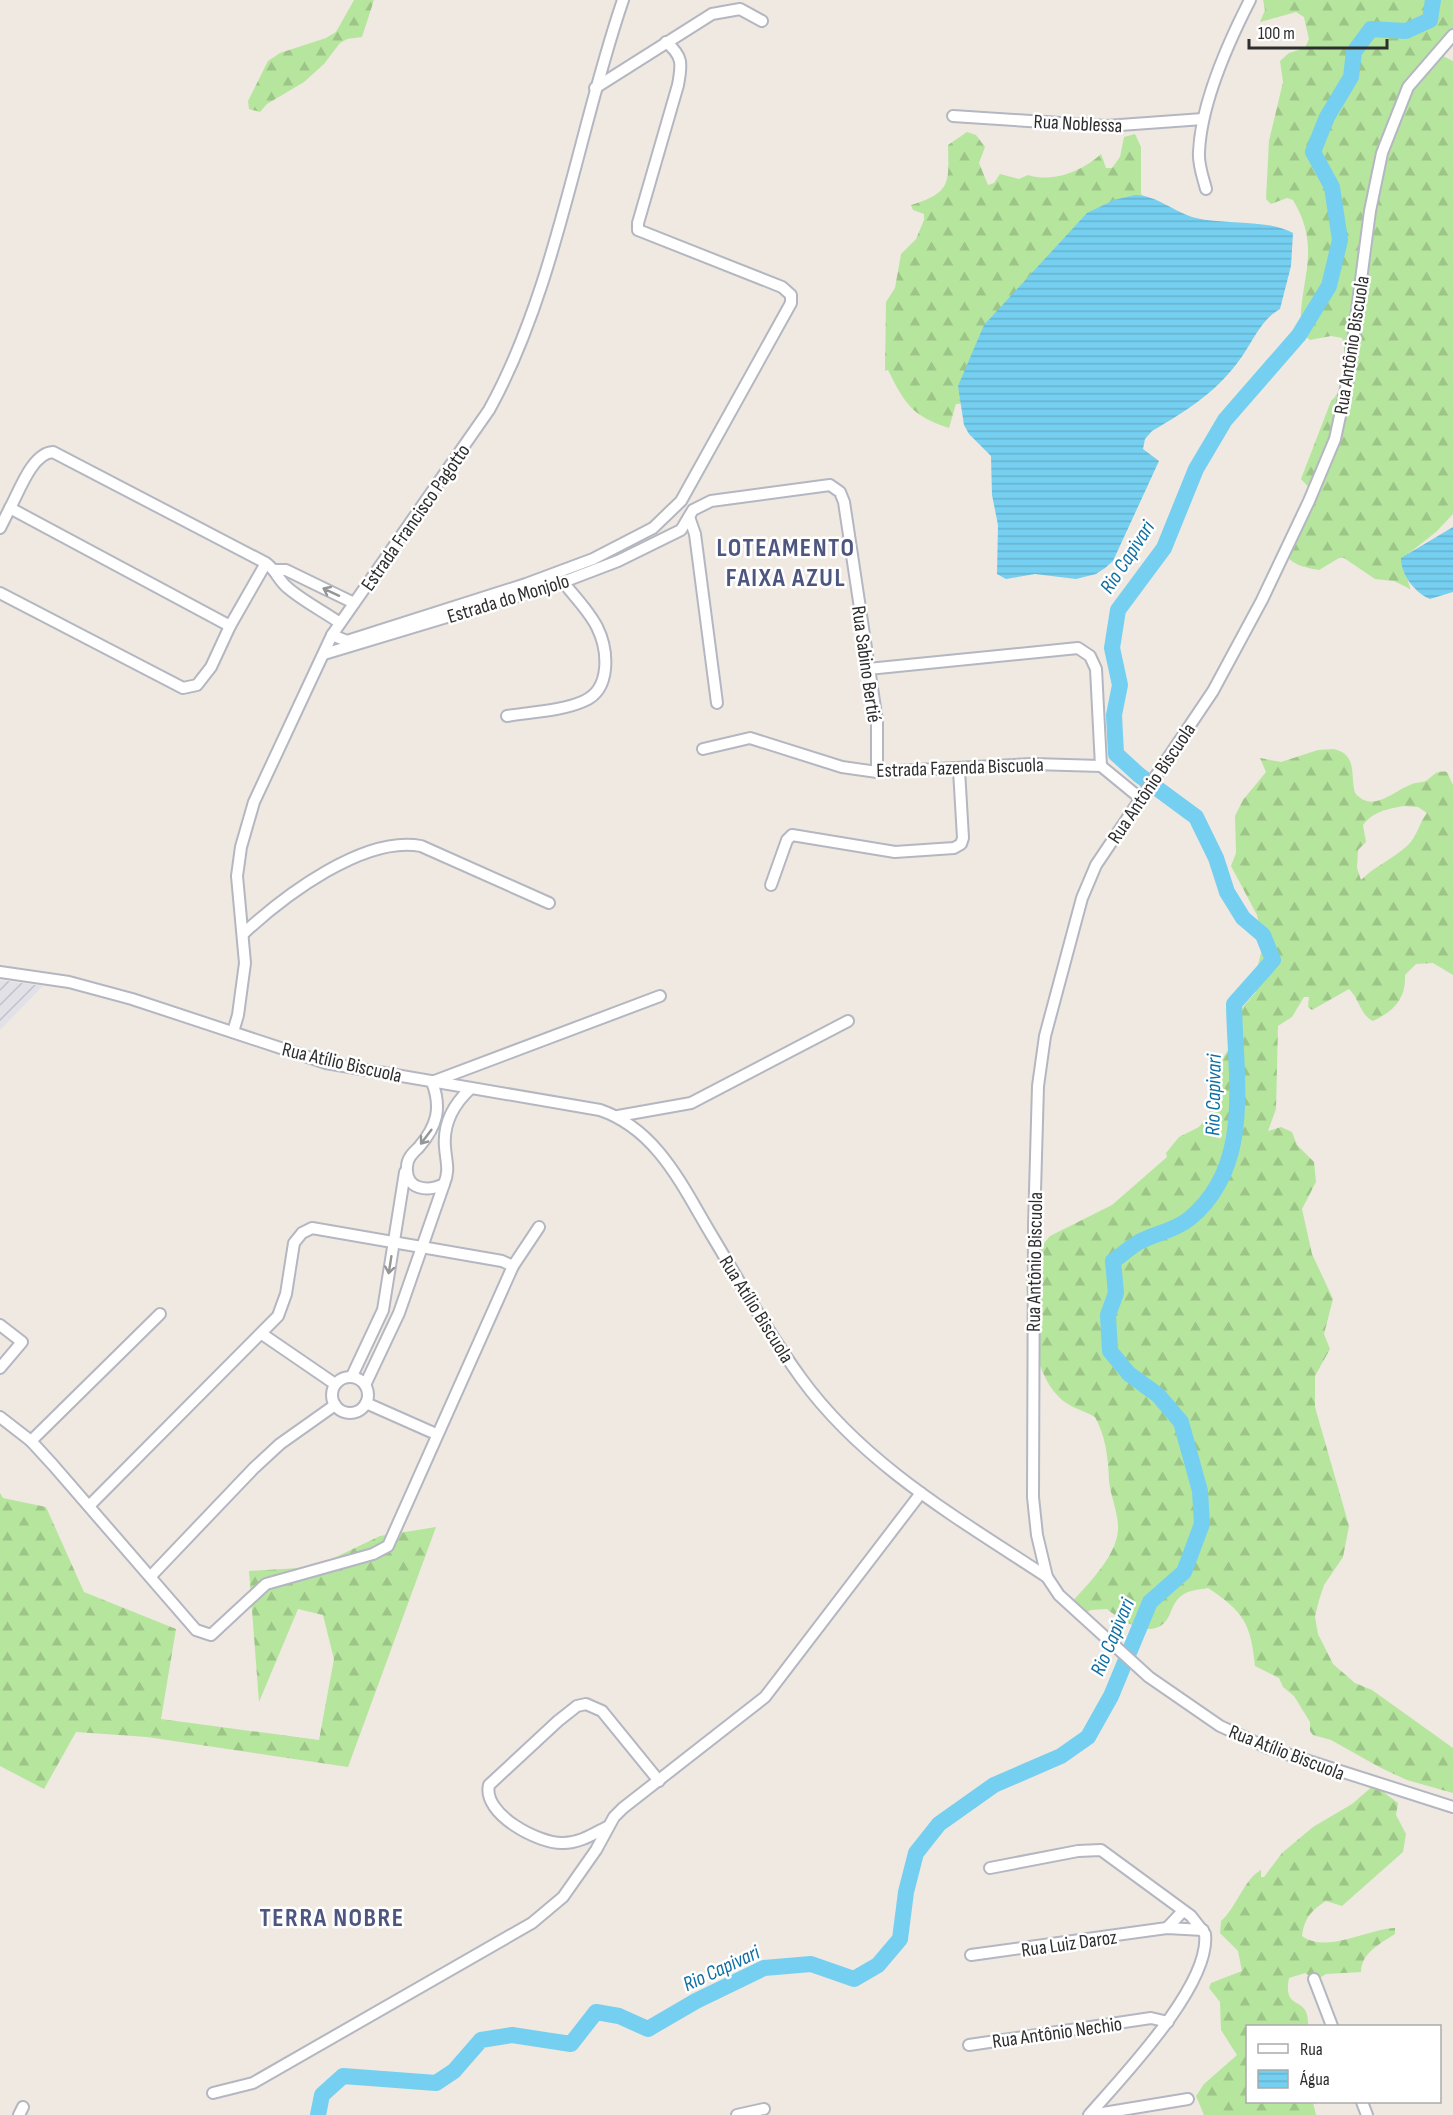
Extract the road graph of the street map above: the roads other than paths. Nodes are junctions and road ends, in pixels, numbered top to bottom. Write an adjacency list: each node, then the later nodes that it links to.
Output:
1 (623, 0): 6 (street, Estrada Francisco Pagotto)
2 (1251, 0): 8 (street)
3 (762, 21): 5 (street)
4 (1453, 35): 30 (street, Rua Antônio Biscuola)
5 (666, 42): 6 (street); 21 (street)
6 (595, 88): 18 (street, Estrada Francisco Pagotto)
7 (953, 116): 8 (street, Rua Noblessa)
8 (1203, 119): 9 (street)
9 (1206, 189)
10 (836, 488): 12 (street, Estrada do Monjolo); 23 (street, Rua Sabino Bertié)
11 (10, 508): 13 (street); 14 (street); 20 (street)
12 (685, 524): 16 (street, Estrada do Monjolo); 24 (street)
13 (0, 528)
14 (266, 563): 15 (street); 20 (street)
15 (275, 570): 18 (street, one-way to 15); 19 (street)
16 (563, 582): 22 (street, Estrada do Monjolo); 25 (street)
17 (0, 593): 20 (street)
18 (354, 603): 19 (street, Estrada Francisco Pagotto)
19 (340, 623): 21 (street, Estrada Francisco Pagotto)
20 (230, 626)
21 (332, 634): 22 (street, Estrada Francisco Pagotto)
22 (324, 654): 33 (street, Estrada Francisco Pagotto)
23 (868, 669): 27 (street); 29 (street, Rua Sabino Bertié)
24 (717, 703)
25 (507, 716)
26 (703, 749): 29 (street, Estrada Fazenda Biscuola)
27 (1101, 766): 28 (street, Estrada Fazenda Biscuola); 30 (street)
28 (959, 770): 29 (street, Estrada Fazenda Biscuola); 31 (street)
29 (877, 772)
30 (1142, 795): 62 (street, Rua Antônio Biscuola)
31 (771, 885)
32 (549, 903): 33 (street)
33 (244, 933): 37 (street, Estrada Francisco Pagotto)
34 (0, 972): 37 (street, Rua Atílio Biscuola)
35 (660, 996): 38 (street)
36 (848, 1021): 40 (street)
37 (233, 1032): 38 (street, Rua Atílio Biscuola)
38 (432, 1082): 39 (street, Rua Atílio Biscuola); 41 (street, one-way to 41)
39 (470, 1089): 40 (street, Rua Atílio Biscuola); 42 (street)
40 (618, 1116): 59 (street, Rua Atílio Biscuola)
41 (406, 1166): 42 (street); 44 (street)
42 (444, 1184): 45 (street)
43 (539, 1227): 46 (street)
44 (394, 1244): 45 (street); 49 (street); 51 (street, one-way to 51)
45 (421, 1249): 46 (street); 53 (street)
46 (513, 1266): 57 (street)
47 (160, 1314): 58 (street)
48 (0, 1325): 50 (street)
49 (262, 1334): 52 (street); 60 (street)
50 (0, 1368)
51 (352, 1376): 52 (street); 53 (street)
52 (335, 1383): 55 (street)
53 (365, 1386): 54 (street)
54 (366, 1403): 55 (street); 57 (street)
55 (334, 1405): 61 (street)
56 (0, 1417): 58 (street)
57 (436, 1434): 61 (street)
58 (31, 1442): 60 (street)
59 (921, 1493): 62 (street, Rua Atílio Biscuola); 63 (street)
60 (90, 1505): 61 (street)
61 (151, 1576)
62 (1047, 1577): 64 (street, Rua Atílio Biscuola)
63 (659, 1781): 65 (street); 65 (street)
64 (1453, 1807)
65 (608, 1827): 77 (street)
66 (990, 1868): 67 (street)
67 (1183, 1911): 68 (street); 69 (street)
68 (1167, 1928): 69 (street, Rua Luiz Daroz); 70 (street, Rua Luiz Daroz)
69 (1203, 1930): 73 (street)
70 (970, 1955)
71 (1314, 1979): 74 (street)
72 (1145, 2020): 73 (street, Rua Antônio Nechio); 75 (street, Rua Antônio Nechio); 76 (street, Rua Antônio Nechio)
73 (1168, 2022): 75 (street)
74 (1332, 2025)
75 (1154, 2039): 81 (street)
76 (969, 2044)
77 (213, 2093)
78 (1188, 2099): 81 (street)
79 (764, 2109): 80 (street)
80 (737, 2115)
81 (1090, 2115)

